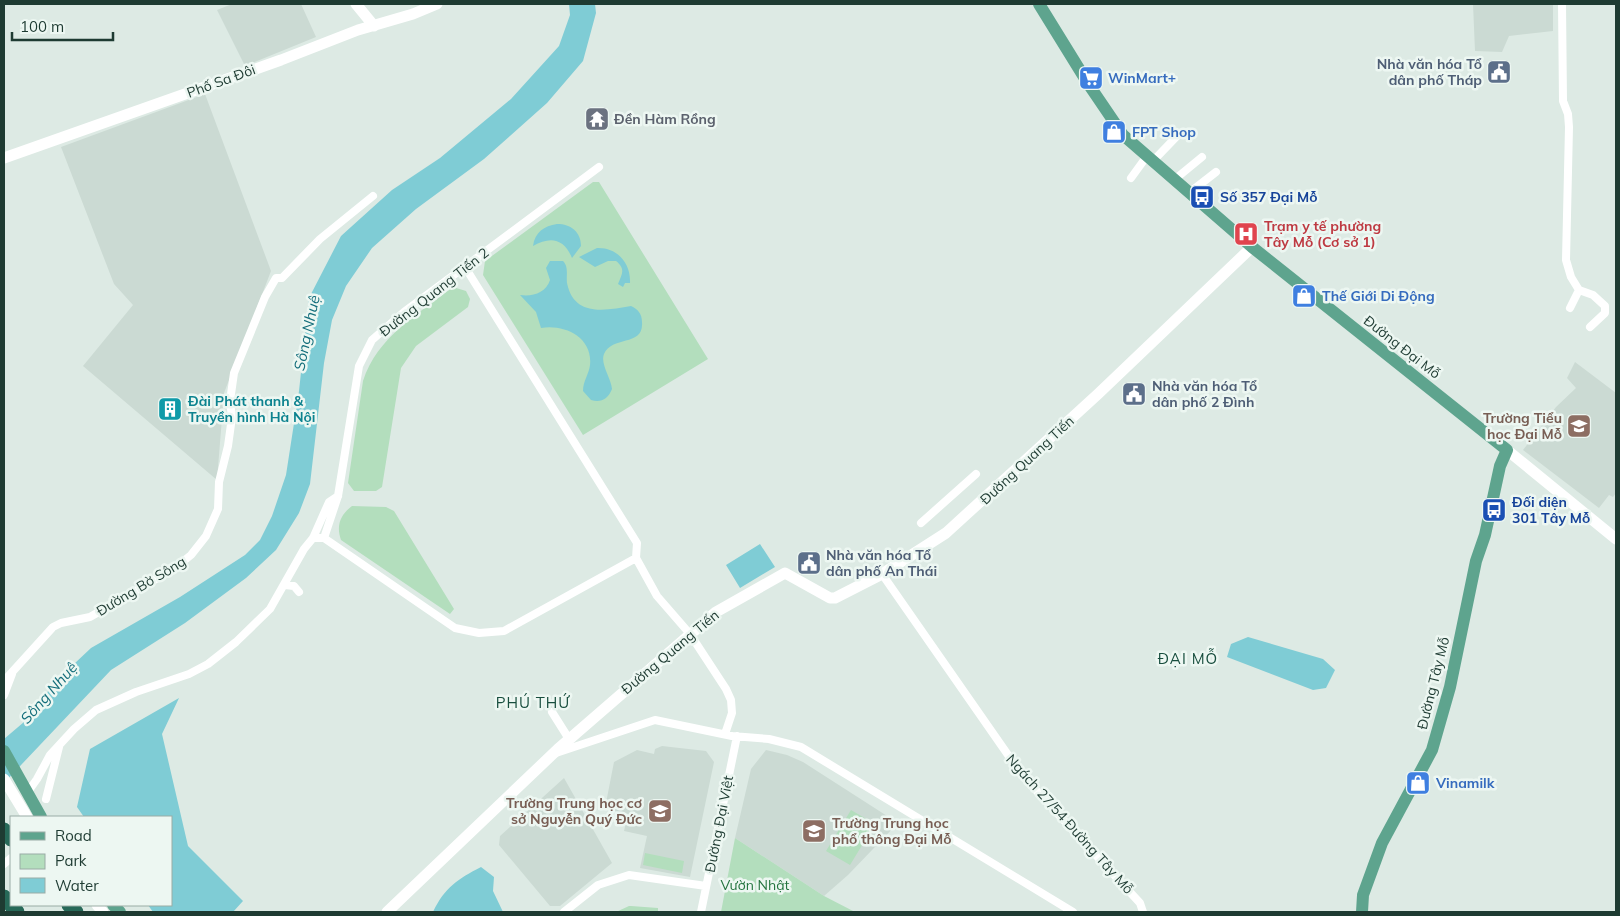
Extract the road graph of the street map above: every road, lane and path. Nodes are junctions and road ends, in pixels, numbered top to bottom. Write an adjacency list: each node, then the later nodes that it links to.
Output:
1 (356, 4): 5 (street)
2 (437, 4): 5 (street, Phố Sa Đôi)
3 (1040, 4): 9 (main road, Đường Đại Mỗ)
4 (1562, 4): 18 (street)
5 (374, 26): 8 (street, Phố Sa Đôi)
6 (1178, 135): 9 (street)
7 (1202, 157): 13 (street)
8 (4, 158)
9 (1150, 158): 12 (street); 13 (main road, Đường Đại Mỗ)
10 (599, 167): 17 (street, Đường Quang Tiến 2)
11 (1216, 172): 14 (street)
12 (1131, 178)
13 (1174, 180): 14 (main road, Đường Đại Mỗ)
14 (1189, 193): 16 (main road, Đường Đại Mỗ)
15 (373, 196): 33 (street, Đường Bờ Sông)
16 (1252, 247): 21 (main road, Đường Đại Mỗ); 29 (street, Đường Quang Tiến)
17 (465, 267): 23 (street, Đường Quang Tiến 2); 28 (street)
18 (1579, 290): 19 (street); 20 (street)
19 (1570, 308)
20 (1590, 327)
21 (1507, 450): 27 (street); 54 (main road, Đường Tây Mỗ)
22 (976, 474): 24 (street)
23 (338, 496): 25 (street, Đường Quang Tiến 2); 26 (street)
24 (921, 523)
25 (313, 538): 26 (street); 30 (street, Đường Quang Tiến 2)
26 (324, 538): 28 (street)
27 (1616, 539)
28 (636, 558): 32 (street)
29 (882, 574): 32 (street, Đường Quang Tiến); 53 (street, Ngách 27/54 Đường Tây Mỗ)
30 (285, 585): 31 (street); 40 (street, Đường Quang Tiến 2)
31 (300, 592)
32 (690, 634): 37 (street); 39 (street, Đường Quang Tiến)
33 (12, 672): 34 (street); 35 (street, Đường Bờ Sông)
34 (4, 681)
35 (4, 695)
36 (552, 712): 39 (street)
37 (725, 734): 38 (street); 42 (street)
38 (737, 736): 48 (street, Đường Đại Việt); 52 (street)
39 (569, 739): 42 (street, Đường Quang Tiến)
40 (59, 747): 44 (street, Đường Quang Tiến 2); 45 (street)
41 (4, 751): 44 (main road)
42 (552, 755): 49 (street, Đường Quang Tiến)
43 (4, 779): 46 (street)
44 (27, 793): 47 (main road)
45 (46, 799)
46 (26, 816)
47 (40, 816)
48 (706, 886): 50 (street); 51 (street, Đường Đại Việt)
49 (388, 912)
50 (564, 912)
51 (701, 912)
52 (1073, 912)
53 (1143, 912)
54 (1362, 912)

